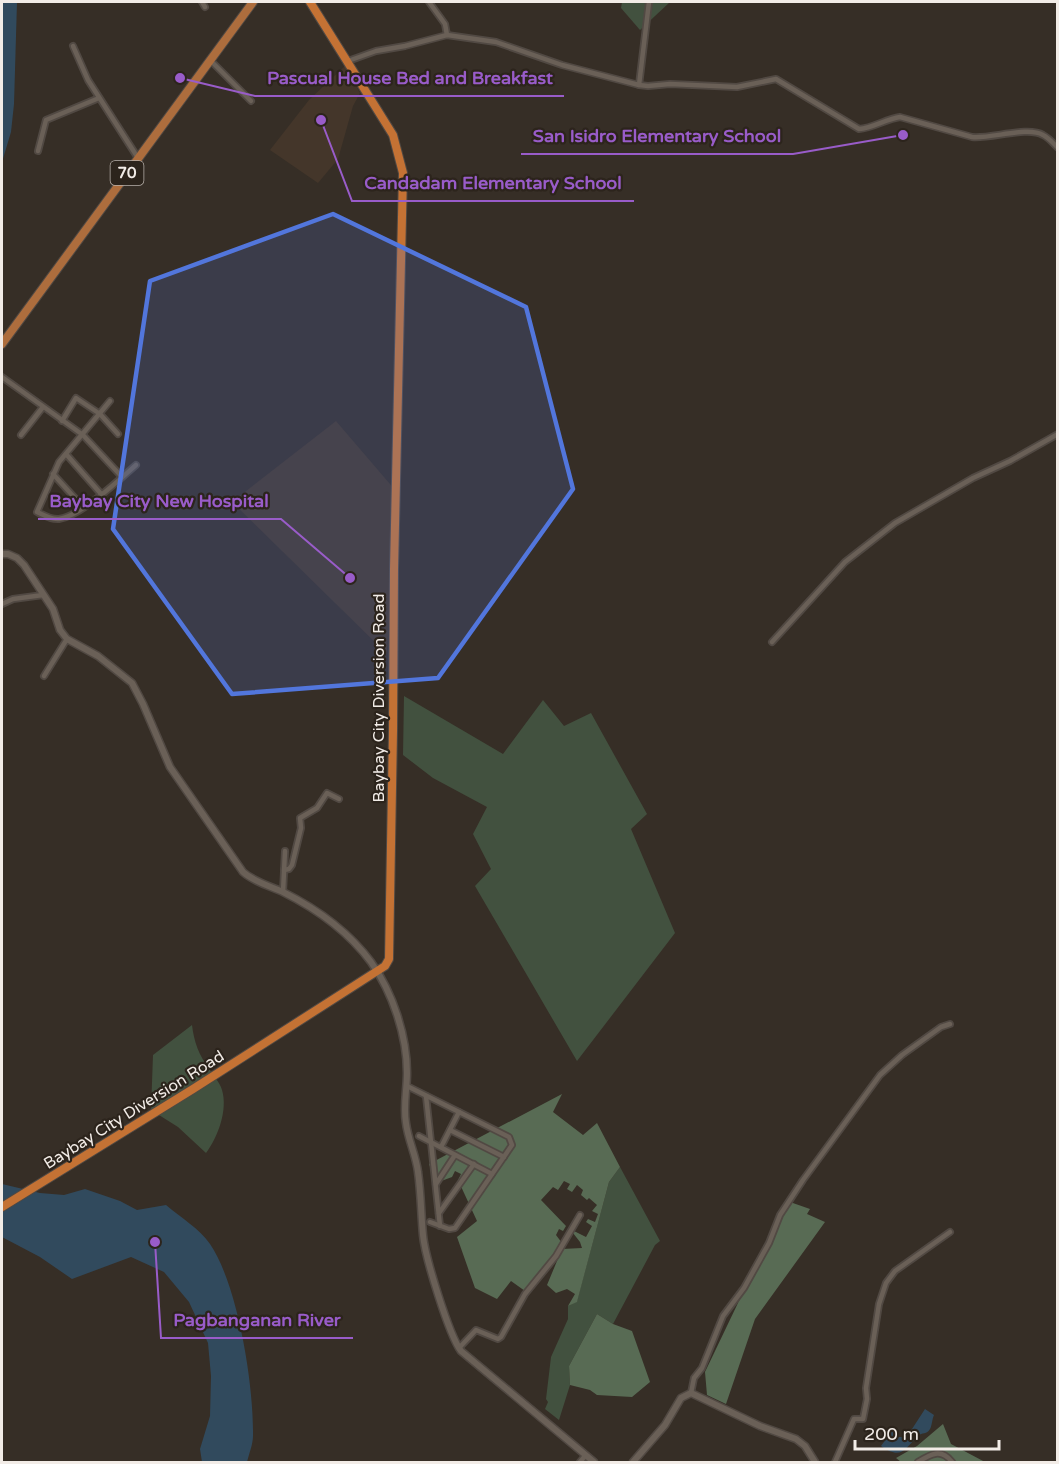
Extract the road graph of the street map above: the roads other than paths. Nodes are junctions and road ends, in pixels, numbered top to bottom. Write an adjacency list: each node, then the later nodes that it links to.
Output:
1 (202, 2): 6 (street)
2 (253, 2): 9 (main road, 70)
3 (310, 2): 10 (highway, Baybay City Diversion Road)
4 (429, 2): 7 (street)
5 (649, 2): 11 (street)
6 (205, 7)
7 (447, 35): 10 (street); 11 (street)
8 (73, 46): 12 (street)
9 (210, 60): 13 (street); 16 (main road, 70)
10 (348, 61): 43 (highway, Baybay City Diversion Road)
11 (639, 85): 14 (street)
12 (99, 98): 15 (street); 16 (street)
13 (251, 101)
14 (1058, 148)
15 (38, 151)
16 (138, 158): 17 (main road, 70)
17 (2, 344)
18 (2, 377): 20 (street)
19 (110, 401): 21 (street)
20 (43, 407): 22 (street); 24 (street)
21 (100, 414): 22 (street); 23 (street); 25 (street)
22 (62, 421): 25 (street)
23 (118, 434)
24 (21, 435)
25 (83, 435): 27 (street); 30 (street)
26 (1058, 435): 37 (street)
27 (66, 454): 29 (street); 31 (street)
28 (136, 465): 30 (street)
29 (53, 474): 32 (street); 32 (street)
30 (122, 477): 31 (street)
31 (102, 495): 32 (street)
32 (83, 507)
33 (2, 554): 34 (street)
34 (43, 595): 35 (street); 36 (street)
35 (2, 604)
36 (67, 639): 38 (street); 42 (street)
37 (772, 642)
38 (44, 676)
39 (339, 799): 41 (street)
40 (285, 851): 41 (street)
41 (284, 870): 42 (street)
42 (283, 892): 43 (street)
43 (377, 970): 45 (street); 57 (highway, Baybay City Diversion Road)
44 (950, 1024): 64 (street)
45 (406, 1086): 46 (street); 63 (street)
46 (426, 1096): 47 (street); 50 (street)
47 (459, 1112): 48 (street); 53 (street)
48 (450, 1130): 51 (street); 53 (street)
49 (419, 1136): 50 (street)
50 (431, 1142): 51 (street); 56 (street)
51 (441, 1147): 52 (street)
52 (455, 1155): 54 (street); 56 (street)
53 (504, 1157): 55 (street)
54 (474, 1164): 55 (street); 58 (street)
55 (492, 1174): 61 (street)
56 (436, 1184): 58 (street)
57 (2, 1207)
58 (439, 1213): 61 (street)
59 (580, 1215): 63 (street)
60 (430, 1222): 61 (street)
61 (440, 1226)
62 (950, 1232): 70 (street)
63 (459, 1348): 65 (street)
64 (691, 1393): 68 (street); 69 (street)
65 (585, 1456): 66 (street); 67 (street)
66 (580, 1462)
67 (594, 1462)
68 (633, 1462)
69 (815, 1462)
70 (835, 1462)
71 (918, 1462): 72 (street)
72 (951, 1462)

